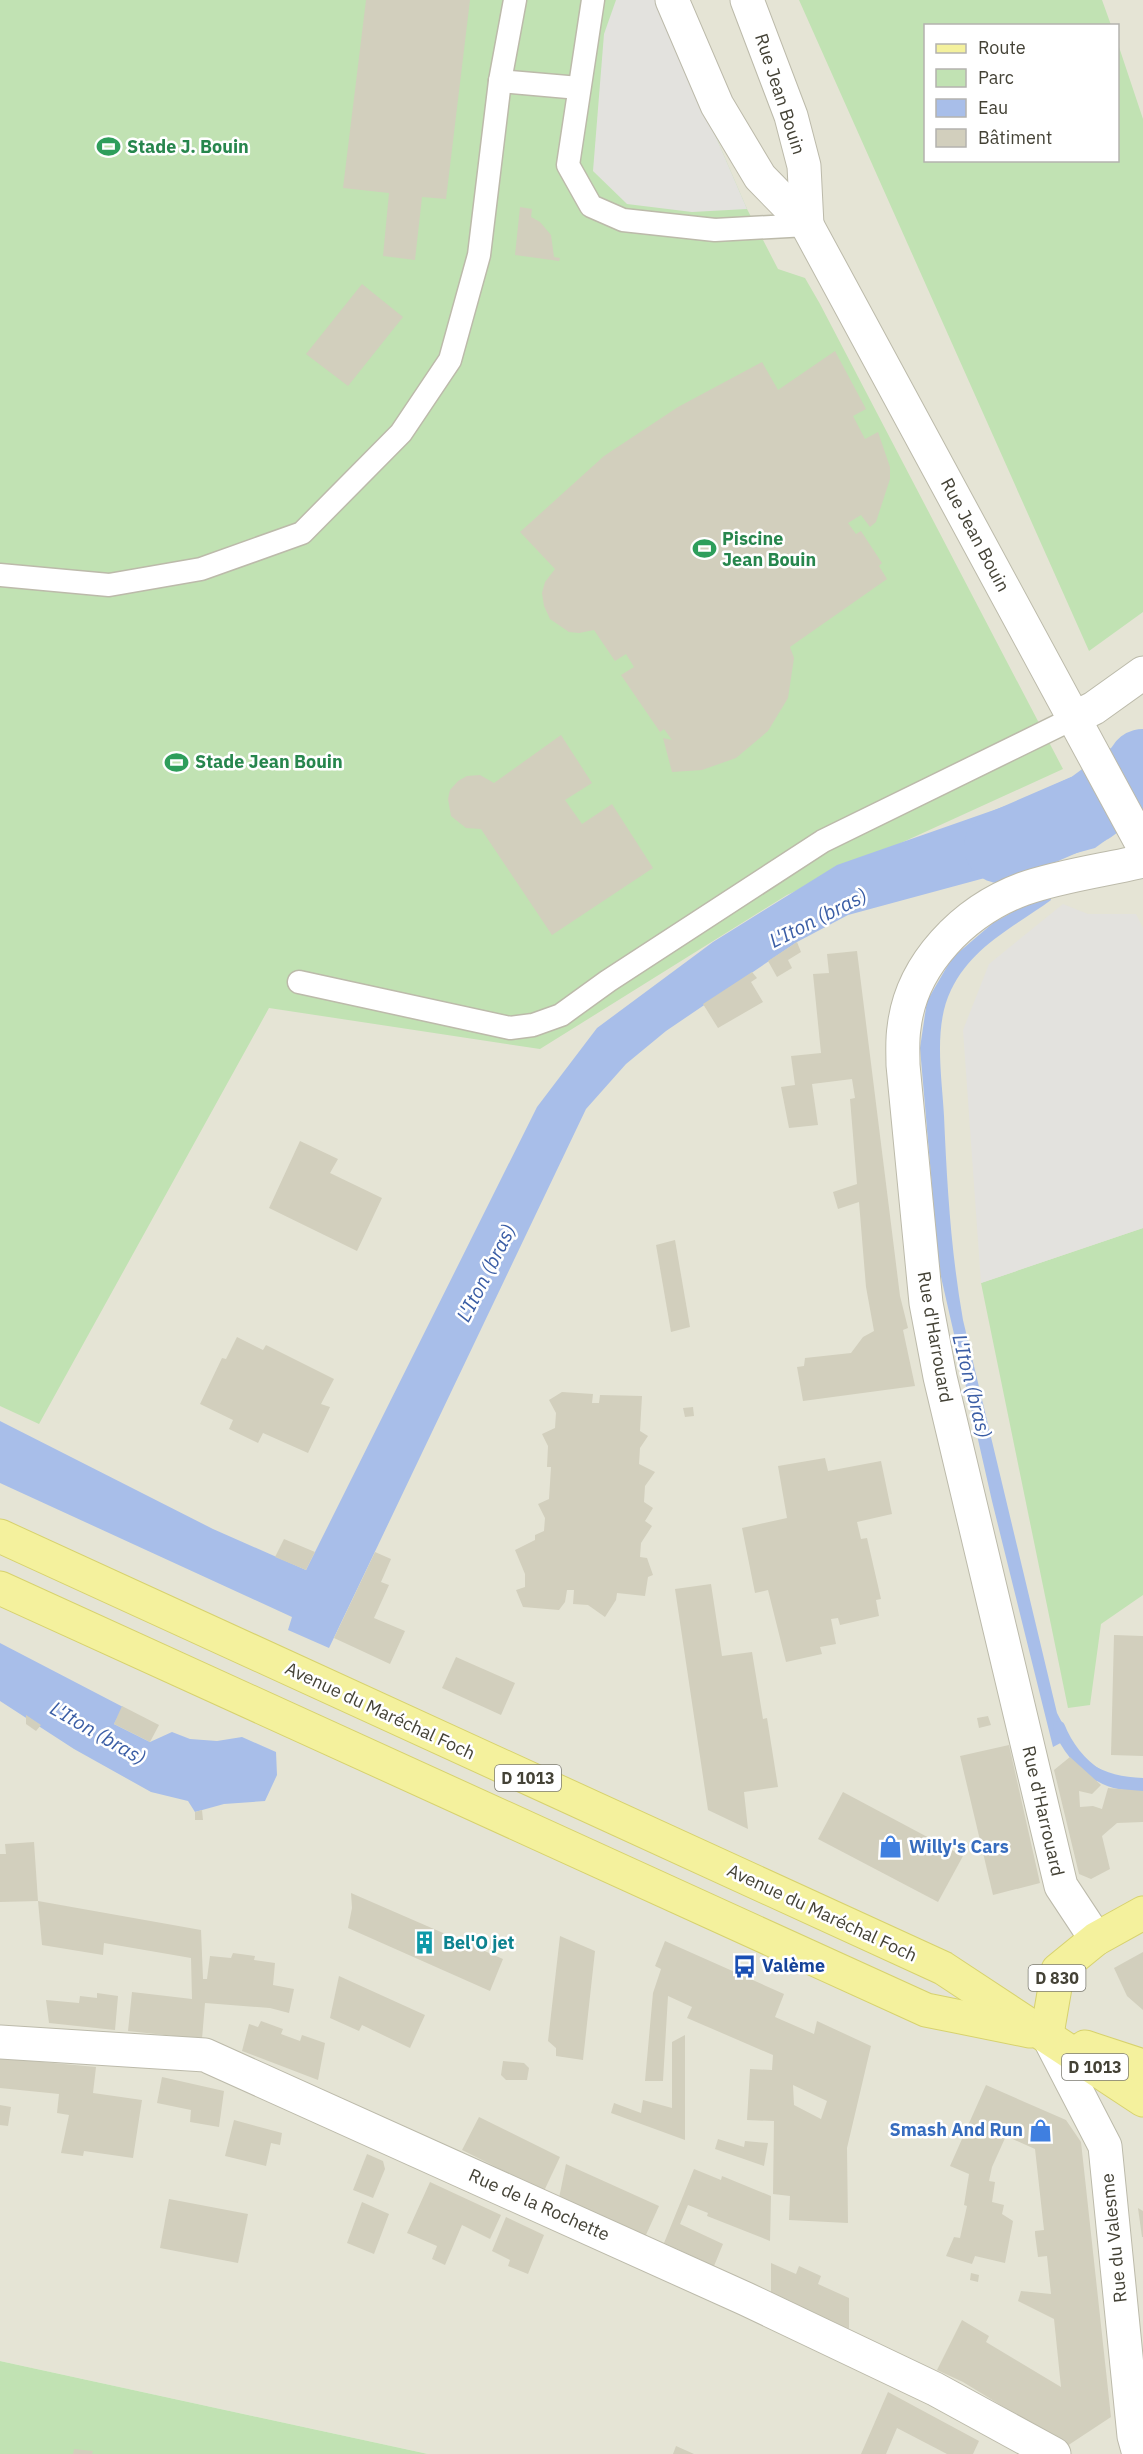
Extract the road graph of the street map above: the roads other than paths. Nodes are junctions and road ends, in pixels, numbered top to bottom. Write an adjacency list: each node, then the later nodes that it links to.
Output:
1 (515, 0): 5 (lane)
2 (593, 0): 6 (lane)
3 (672, 0): 7 (street, Rue Jean Bouin)
4 (747, 0): 7 (street, Rue Jean Bouin)
5 (500, 81): 6 (lane); 8 (lane)
6 (579, 88): 7 (lane)
7 (807, 225): 10 (street, Rue Jean Bouin)
8 (0, 575)
9 (1143, 673): 10 (street)
10 (1074, 718): 11 (street, Rue Jean Bouin); 12 (lane)
11 (1141, 848): 16 (street, Rue d'Harrouard)
12 (299, 982)
13 (0, 1536): 17 (main road, Avenue du Maréchal Foch / D 1013)
14 (0, 1588): 17 (main road, Avenue du Maréchal Foch / D 1013)
15 (1143, 1913): 16 (main road, D 830)
16 (1096, 1939): 17 (main road, D 830)
17 (1047, 2034): 19 (main road, Avenue du Maréchal Foch / D 1013); 20 (main road, Avenue du Maréchal Foch / D 1013); 22 (street, Rue du Valesme)
18 (0, 2042): 21 (street, Rue de la Rochette)
19 (1143, 2066)
20 (1143, 2100)
21 (1054, 2454)
22 (1139, 2454)

